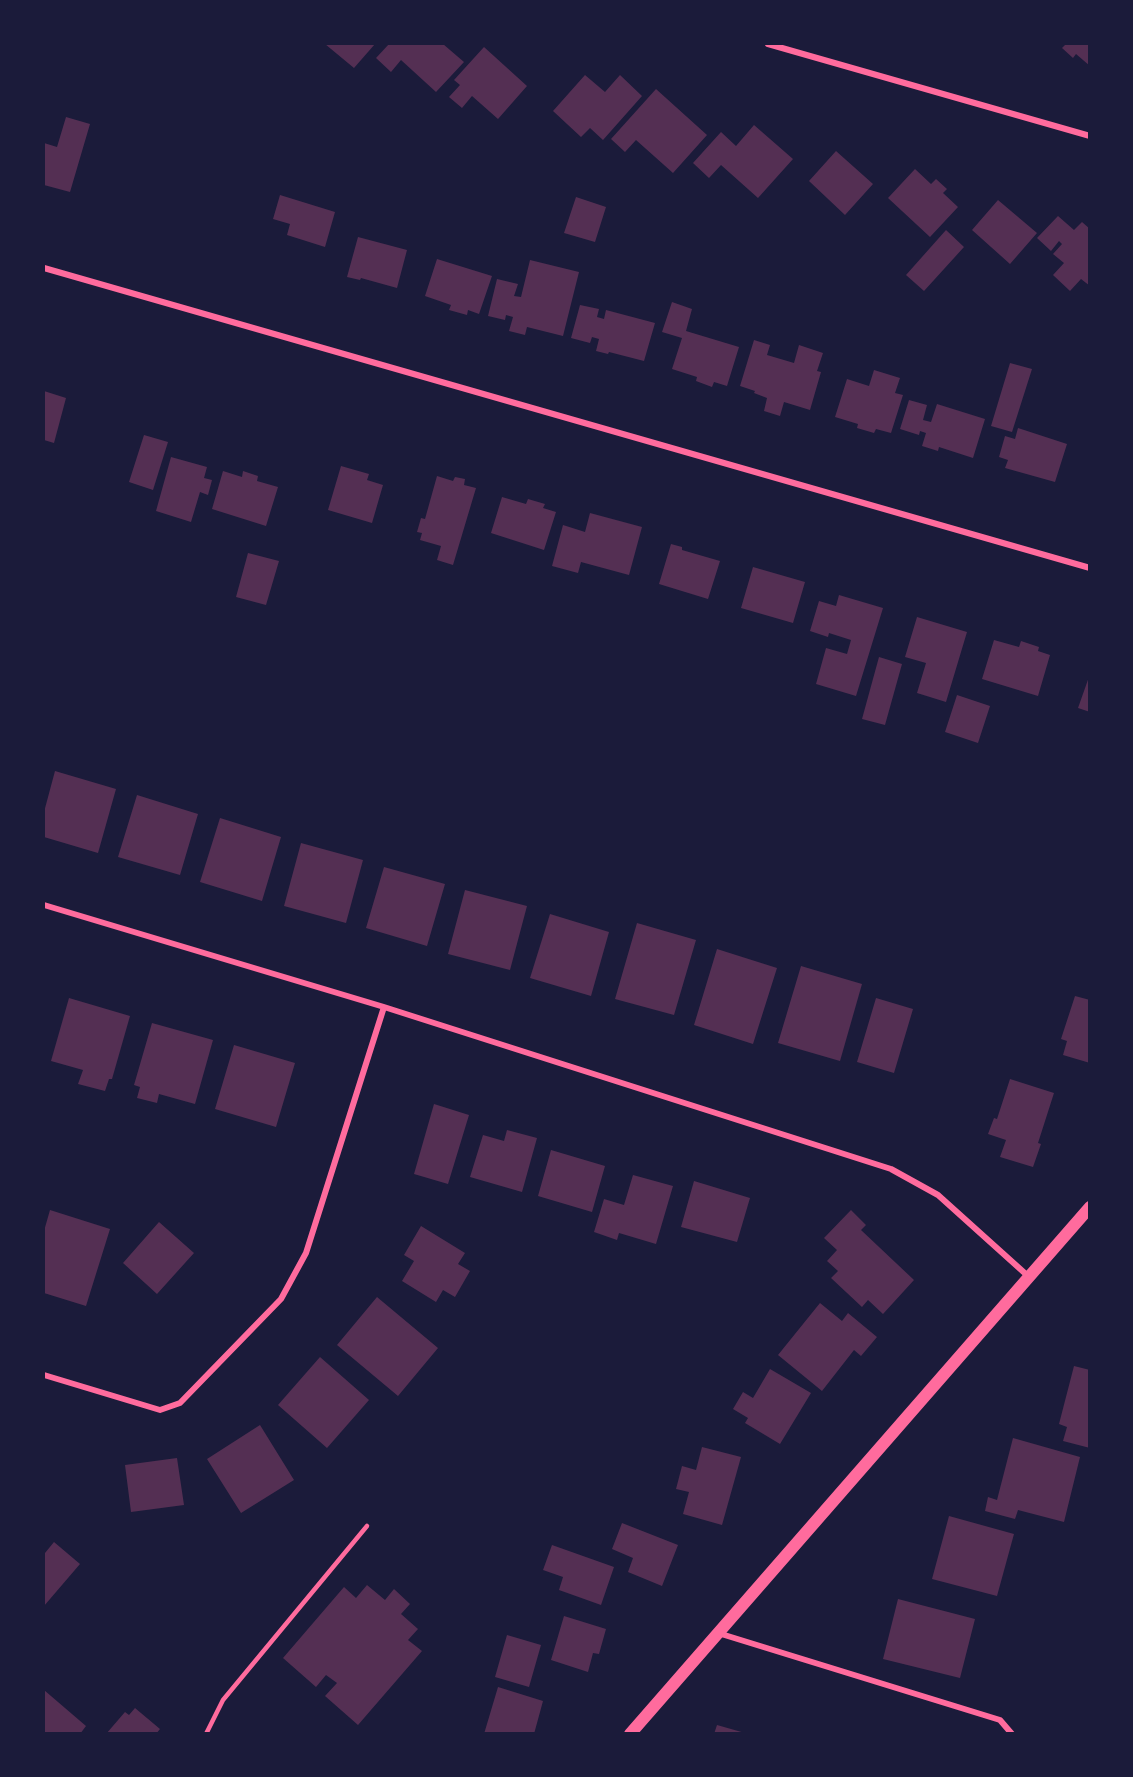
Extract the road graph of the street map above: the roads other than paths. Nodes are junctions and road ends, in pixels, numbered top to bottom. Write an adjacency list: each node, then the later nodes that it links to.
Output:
1 (768, 44): 2 (street)
2 (1089, 136)
3 (44, 268): 4 (street)
4 (1089, 568)
5 (44, 905): 6 (street)
6 (384, 1007): 8 (street); 9 (street)
7 (1089, 1207): 8 (main road)
8 (1028, 1276): 11 (main road)
9 (44, 1375)
10 (367, 1526): 12 (lane)
11 (718, 1633): 13 (main road); 14 (street)
12 (206, 1734)
13 (630, 1734)
14 (1012, 1734)

